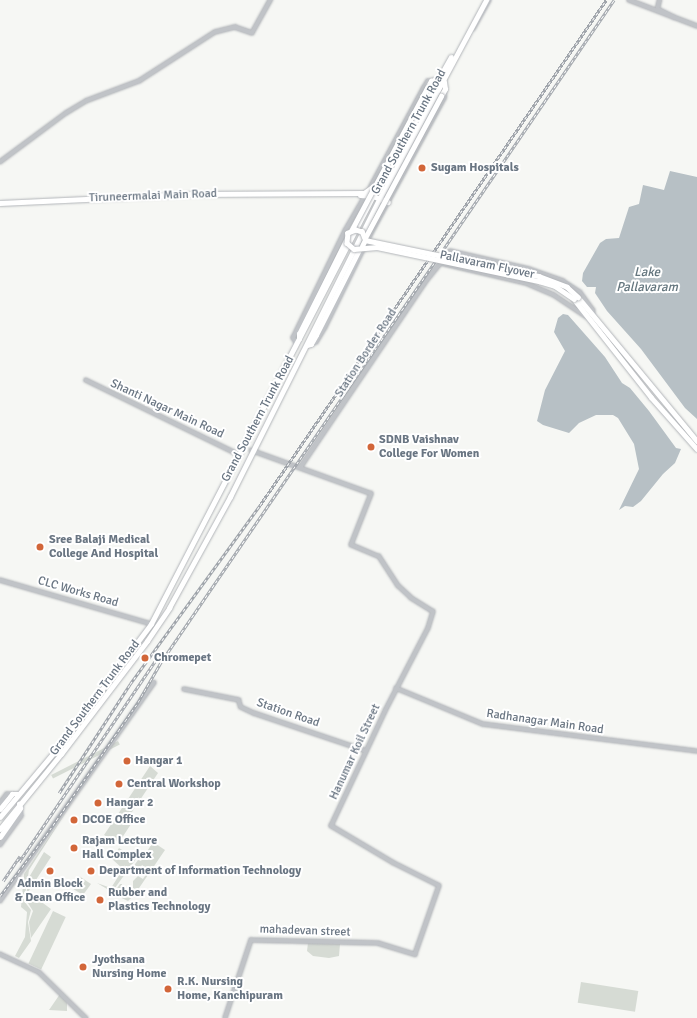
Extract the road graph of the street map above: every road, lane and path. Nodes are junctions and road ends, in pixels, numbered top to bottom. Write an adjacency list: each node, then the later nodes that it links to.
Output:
1 (270, 0): 15 (street)
2 (485, 0): 8 (main road, Grand Southern Trunk Road); 9 (main road, Grand Southern Trunk Road)
3 (489, 0): 8 (street)
4 (629, 0): 6 (street)
5 (660, 0): 6 (street)
6 (675, 18): 7 (street)
7 (697, 26)
8 (451, 68): 11 (main road, Grand Southern Trunk Road)
9 (438, 79): 10 (main road); 16 (main road, Grand Southern Trunk Road)
10 (431, 81): 17 (street); 24 (main road, bridge)
11 (444, 82): 12 (main road); 13 (main road, Grand Southern Trunk Road)
12 (445, 89): 14 (street); 25 (main road, bridge)
13 (404, 155): 14 (main road); 21 (main road, Grand Southern Trunk Road)
14 (411, 159): 22 (street)
15 (0, 162)
16 (382, 181): 17 (main road, Tiruneermalai Main Road); 20 (main road, Grand Southern Trunk Road)
17 (369, 190): 18 (main road, Tiruneermalai Main Road); 19 (street)
18 (307, 193): 19 (main road, Tiruneermalai Main Road); 23 (main road, Tiruneermalai Main Road)
19 (366, 195): 20 (main road, Tiruneermalai Main Road); 31 (street)
20 (373, 196): 21 (main road, Tiruneermalai Main Road); 31 (main road, Grand Southern Trunk Road)
21 (380, 198): 22 (main road, Tiruneermalai Main Road); 32 (main road, Grand Southern Trunk Road)
22 (388, 202): 27 (street)
23 (0, 203)
24 (348, 233): 25 (main road, Pallavaram Flyover, bridge); 26 (main road, bridge)
25 (365, 239): 27 (main road, bridge); 29 (main road, Pallavaram Flyover, bridge)
26 (346, 240): 27 (main road, Pallavaram Flyover, bridge); 31 (main road)
27 (362, 247): 29 (main road, Pallavaram Flyover, bridge); 32 (main road); 32 (street)
28 (441, 263): 30 (street); 30 (street, Station Border Road); 38 (street, Station Border Road)
29 (576, 298): 30 (main road, Pallavaram Flyover)
30 (592, 318): 34 (main road); 35 (main road)
31 (298, 342): 37 (main road, Grand Southern Trunk Road)
32 (309, 345): 36 (main road, Grand Southern Trunk Road)
33 (86, 380): 37 (street, Shanti Nagar Main Road)
34 (697, 441)
35 (697, 450)
36 (252, 451): 38 (street); 48 (main road, Grand Southern Trunk Road)
37 (240, 455): 40 (main road, Grand Southern Trunk Road)
38 (300, 468): 42 (street, Hanumar Koil Street)
39 (0, 580): 40 (street, CLC Works Road)
40 (151, 624): 46 (main road, Grand Southern Trunk Road)
41 (154, 683): 54 (street)
42 (396, 688): 44 (street, Hanumar Koil Street); 45 (street, Radhanagar Main Road)
43 (184, 689): 44 (street, Station Road)
44 (366, 751): 56 (street, Hanumar Koil Street)
45 (697, 751)
46 (18, 794): 47 (main road); 50 (main road, Grand Southern Trunk Road)
47 (2, 803): 49 (main road)
48 (20, 806): 51 (main road, Grand Southern Trunk Road); 52 (main road); 53 (street)
49 (0, 809)
50 (0, 817)
51 (0, 829)
52 (0, 837)
53 (0, 845)
54 (0, 901)
55 (0, 954): 57 (street)
56 (415, 954): 58 (street, mahadevan street)
57 (86, 1018)
58 (225, 1018)

